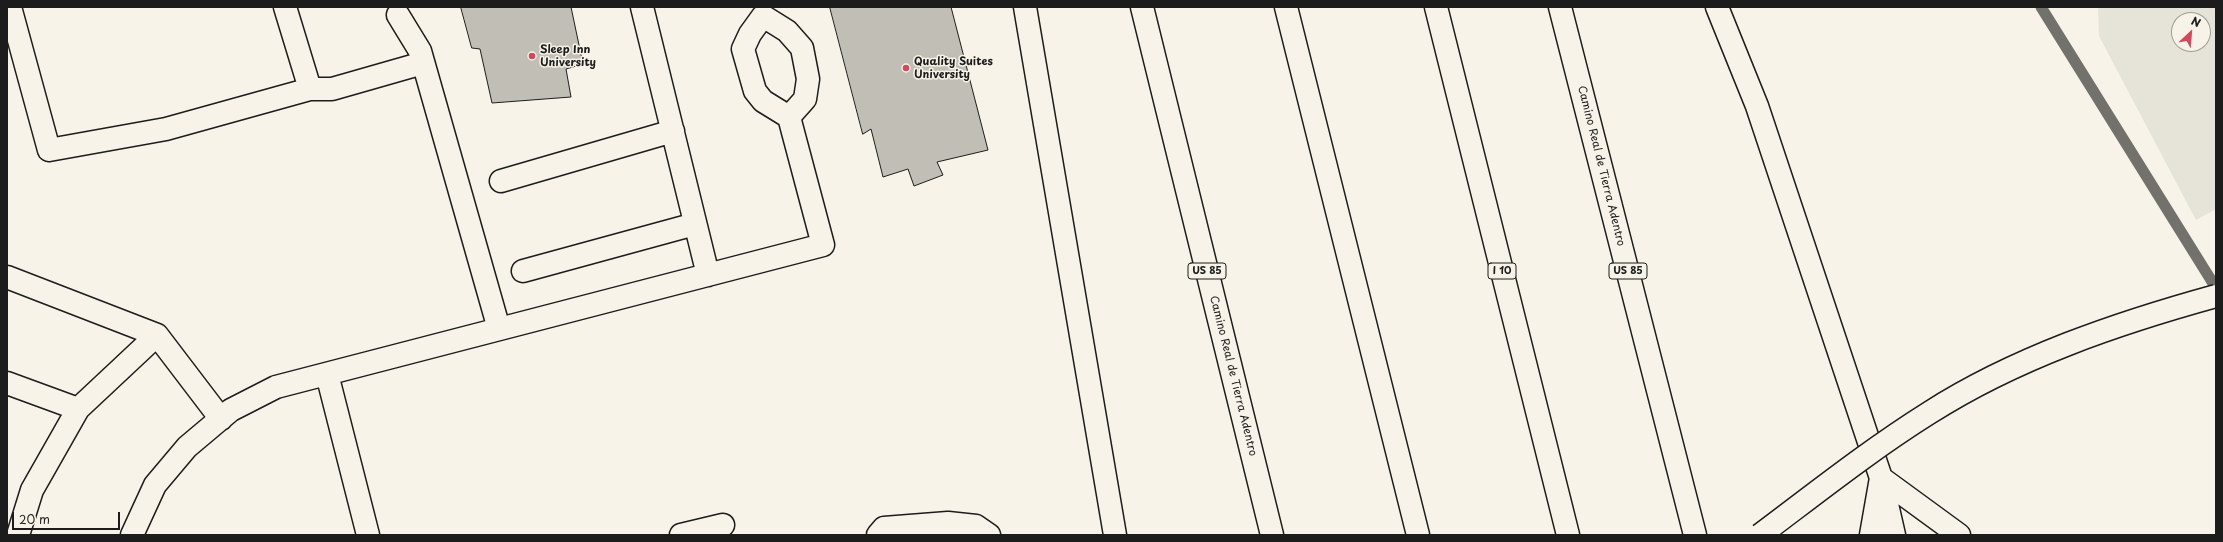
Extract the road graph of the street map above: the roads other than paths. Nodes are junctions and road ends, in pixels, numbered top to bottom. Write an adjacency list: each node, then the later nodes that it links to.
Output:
1 (10, 7): 13 (main road)
2 (285, 7): 13 (main road)
3 (642, 7): 15 (main road)
4 (1025, 7): 36 (main road)
5 (1142, 7): 37 (main road, Camino Real de Tierra Adentro / US 85)
6 (1286, 7): 38 (main road)
7 (1436, 7): 39 (main road, I 10)
8 (1560, 7): 40 (main road, Camino Real de Tierra Adentro / US 85)
9 (1717, 7): 28 (main road)
10 (762, 12): 14 (main road); 14 (main road)
11 (398, 15): 12 (main road)
12 (423, 63): 13 (main road); 22 (main road)
13 (310, 90)
14 (789, 117): 19 (main road)
15 (672, 132): 16 (main road); 17 (main road)
16 (501, 181)
17 (695, 224): 18 (main road); 19 (main road)
18 (523, 271)
19 (708, 275): 22 (main road)
20 (7, 277): 23 (main road)
21 (2216, 296): 41 (main road, bridge)
22 (499, 329): 24 (main road)
23 (157, 335): 26 (main road); 27 (main road)
24 (327, 374): 27 (main road); 32 (main road)
25 (7, 383): 26 (main road)
26 (78, 409): 31 (main road)
27 (221, 419): 30 (main road)
28 (1881, 478): 42 (main road); 43 (main road); 44 (main road)
29 (723, 526): 33 (main road)
30 (139, 533)
31 (18, 535)
32 (368, 535)
33 (681, 535)
34 (878, 535): 35 (main road)
35 (989, 535)
36 (1115, 535)
37 (1272, 535)
38 (1418, 535)
39 (1568, 535)
40 (1695, 535)
41 (1760, 535)
42 (1871, 535)
43 (1894, 535)
44 (1959, 535)

